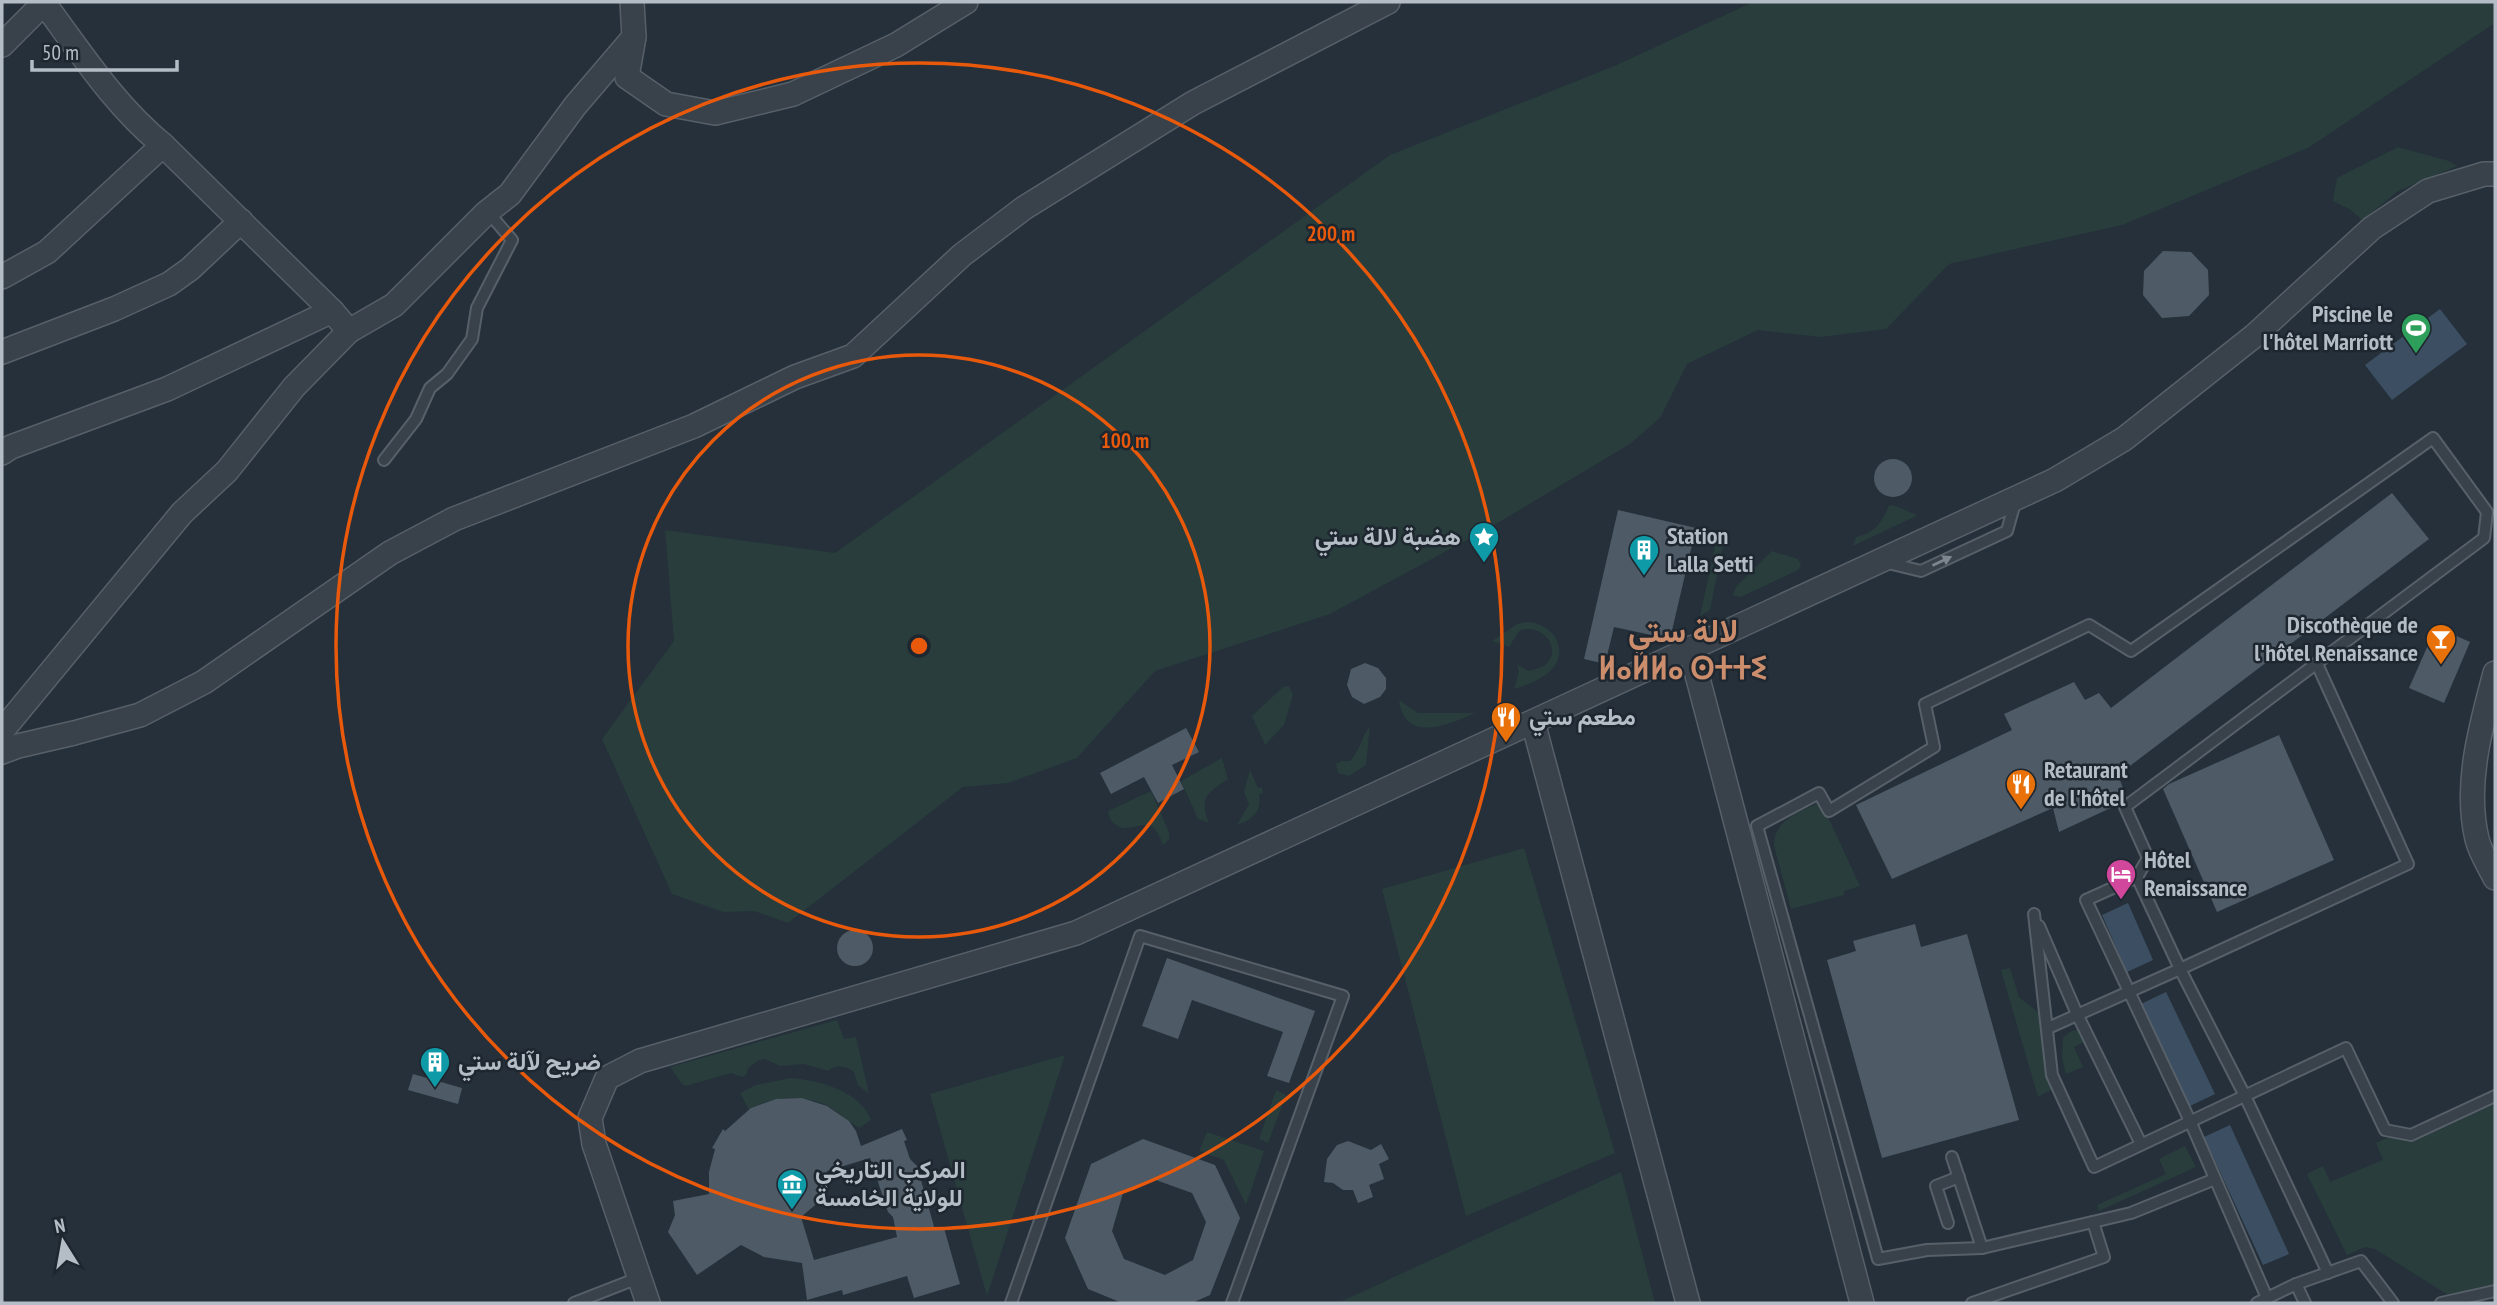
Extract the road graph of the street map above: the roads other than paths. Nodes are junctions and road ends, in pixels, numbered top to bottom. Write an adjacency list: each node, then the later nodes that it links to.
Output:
1 (632, 2): 4 (street)
2 (966, 2): 4 (street)
3 (1388, 2): 21 (street)
4 (634, 37): 8 (street)
5 (2, 45): 6 (street)
6 (163, 145): 9 (street); 10 (street)
7 (2495, 174): 16 (street)
8 (488, 212): 12 (street); 15 (lane)
9 (241, 221): 11 (street); 13 (street)
10 (2, 277)
11 (332, 311): 12 (street); 14 (street)
12 (349, 331): 20 (street)
13 (2, 352)
14 (2, 453)
15 (384, 460)
16 (1690, 648): 19 (street); 48 (street)
17 (2317, 663): 22 (lane); 24 (lane); 37 (lane)
18 (2495, 673): 23 (street)
19 (1533, 722): 39 (street); 47 (street)
20 (2, 731)
21 (2, 752)
22 (2137, 877): 24 (lane); 25 (lane)
23 (2495, 878)
24 (2180, 969): 25 (lane); 28 (lane)
25 (2129, 990): 26 (lane); 30 (lane)
26 (2077, 1014): 27 (lane); 27 (lane); 31 (lane)
27 (2048, 1028): 31 (lane)
28 (2245, 1096): 29 (lane); 30 (lane); 38 (lane)
29 (2495, 1096)
30 (2190, 1121): 31 (lane); 34 (lane)
31 (2141, 1144)
32 (1952, 1157): 33 (lane)
33 (1959, 1177): 36 (lane); 37 (lane)
34 (2215, 1179): 35 (lane); 42 (lane)
35 (2093, 1222): 37 (lane); 49 (lane)
36 (1948, 1223)
37 (1982, 1248)
38 (2328, 1273): 40 (lane); 51 (lane)
39 (638, 1278): 43 (lane); 44 (street)
40 (2296, 1284): 42 (lane); 50 (lane)
41 (2495, 1290): 52 (lane)
42 (2262, 1301)
43 (574, 1303)
44 (648, 1303)
45 (1011, 1303): 46 (lane)
46 (1232, 1303)
47 (1688, 1303)
48 (1862, 1303)
49 (1972, 1303)
50 (2305, 1303)
51 (2393, 1303)
52 (2441, 1303)

